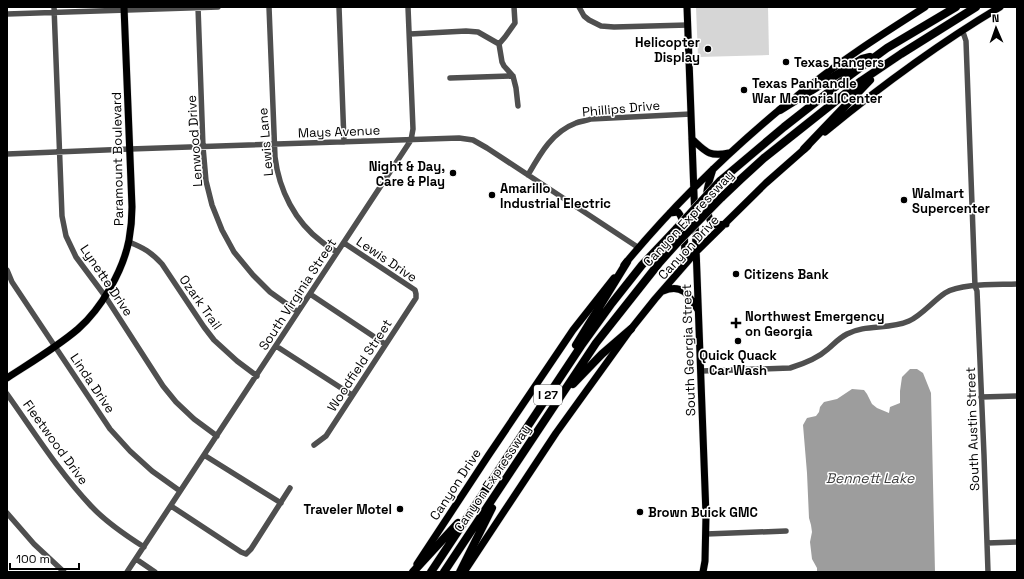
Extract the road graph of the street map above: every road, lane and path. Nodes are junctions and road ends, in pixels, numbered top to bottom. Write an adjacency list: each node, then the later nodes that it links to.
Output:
1 (198, 7): 2 (street); 13 (street); 31 (street, Lenwood Drive)
2 (218, 7)
3 (269, 7): 30 (street, Lewis Lane)
4 (339, 7): 29 (street)
5 (408, 7): 18 (street, South Virginia Street)
6 (514, 7): 19 (street)
7 (579, 7): 16 (street)
8 (687, 7): 16 (main road, South Georgia Street)
9 (925, 7): 25 (main road, Canyon Drive)
10 (956, 7): 20 (highway, Canyon Expressway / I 27)
11 (976, 7): 21 (highway, Canyon Expressway / I 27)
12 (1000, 7): 17 (main road, Canyon Drive)
13 (124, 9): 14 (street); 32 (main road, Paramount Boulevard)
14 (54, 10): 15 (street); 34 (street, Lynette Drive)
15 (7, 14)
16 (688, 25): 26 (main road, South Georgia Street)
17 (961, 31): 33 (main road, Canyon Drive); 51 (street, South Austin Street)
18 (410, 34): 19 (street); 28 (street, South Virginia Street)
19 (499, 44): 22 (street)
20 (880, 53): 25 (highway); 65 (highway, Canyon Expressway / I 27, bridge)
21 (890, 61): 33 (highway); 70 (highway, Canyon Expressway / I 27, bridge)
22 (512, 76): 23 (street); 24 (street)
23 (450, 78)
24 (518, 106)
25 (780, 110): 35 (main road, Canyon Drive)
26 (691, 114): 27 (main road, South Georgia Street); 38 (street, Phillips Drive)
27 (692, 139): 35 (main road); 39 (main road, South Georgia Street)
28 (411, 140): 29 (street, Mays Avenue); 38 (street, Mays Avenue); 43 (street, South Virginia Street)
29 (344, 142): 30 (street, Mays Avenue)
30 (275, 145): 31 (street, Mays Avenue); 45 (street, Lewis Lane)
31 (203, 147): 32 (street, Mays Avenue); 57 (street, Lenwood Drive)
32 (130, 149): 34 (street, Mays Avenue); 42 (main road, Paramount Boulevard)
33 (804, 149): 41 (main road, Canyon Drive)
34 (60, 152): 36 (street, Mays Avenue); 55 (street, Lynette Drive)
35 (729, 153): 37 (main road, Canyon Drive)
36 (7, 154)
37 (713, 169): 39 (main road, Canyon Drive); 41 (main road)
38 (528, 175): 44 (street, Mays Avenue)
39 (694, 188): 40 (main road, Canyon Drive); 46 (main road, South Georgia Street)
40 (670, 213): 44 (main road, Canyon Drive); 49 (main road)
41 (726, 224): 46 (main road, Canyon Drive)
42 (129, 242): 55 (main road, Paramount Boulevard); 63 (street, Ozark Trail)
43 (344, 243): 45 (street, South Virginia Street); 54 (street, Lewis Drive)
44 (639, 248): 47 (main road, Canyon Drive)
45 (338, 252): 53 (street, South Virginia Street)
46 (696, 252): 49 (main road, Canyon Drive); 56 (main road, South Georgia Street)
47 (627, 262): 65 (highway); 90 (main road, Canyon Drive)
48 (7, 270): 60 (street, Linda Drive)
49 (680, 271): 52 (main road, Canyon Drive)
50 (1017, 284): 51 (street)
51 (975, 286): 62 (street); 69 (street, South Austin Street)
52 (662, 291): 56 (main road); 58 (main road, Canyon Drive)
53 (310, 294): 57 (street, South Virginia Street); 59 (street)
54 (416, 294): 59 (street, Woodfield Street)
55 (105, 296): 60 (main road, Paramount Boulevard); 71 (street, Lynette Drive)
56 (699, 311): 62 (main road, South Georgia Street)
57 (298, 312): 61 (street, South Virginia Street)
58 (631, 329): 70 (highway); 94 (main road, Canyon Drive)
59 (385, 344): 67 (street, Woodfield Street)
60 (55, 346): 64 (main road, Paramount Boulevard); 77 (street, Linda Drive)
61 (276, 346): 63 (street, South Virginia Street); 67 (street)
62 (701, 371): 82 (main road, South Georgia Street)
63 (256, 376): 71 (street, South Virginia Street)
64 (7, 378)
65 (557, 382): 75 (highway, Canyon Expressway / I 27)
66 (7, 394): 85 (street, Fleetwood Drive)
67 (352, 395): 72 (street, Woodfield Street)
68 (1017, 396): 69 (street)
69 (982, 397): 84 (street, South Austin Street)
70 (560, 398): 74 (highway, Canyon Expressway / I 27)
71 (217, 436): 73 (street, South Virginia Street)
72 (314, 445)
73 (204, 455): 77 (street, South Virginia Street); 78 (street)
74 (508, 476): 92 (highway, Canyon Expressway / I 27); 93 (highway)
75 (491, 481): 90 (highway); 91 (highway, Canyon Expressway / I 27)
76 (290, 488): 78 (street)
77 (180, 491): 79 (street, South Virginia Street)
78 (281, 504): 79 (street)
79 (171, 506): 85 (street, South Virginia Street)
80 (7, 513): 87 (street)
81 (786, 531): 82 (street)
82 (706, 534): 95 (main road, South Georgia Street)
83 (1017, 542): 84 (street)
84 (987, 543): 96 (street, South Austin Street)
85 (144, 547): 86 (street, South Virginia Street)
86 (136, 559): 88 (street, South Virginia Street); 89 (street)
87 (64, 572)
88 (127, 572)
89 (155, 572)
90 (412, 572)
91 (431, 572)
92 (444, 572)
93 (460, 572)
94 (464, 572)
95 (703, 572)
96 (988, 572)

